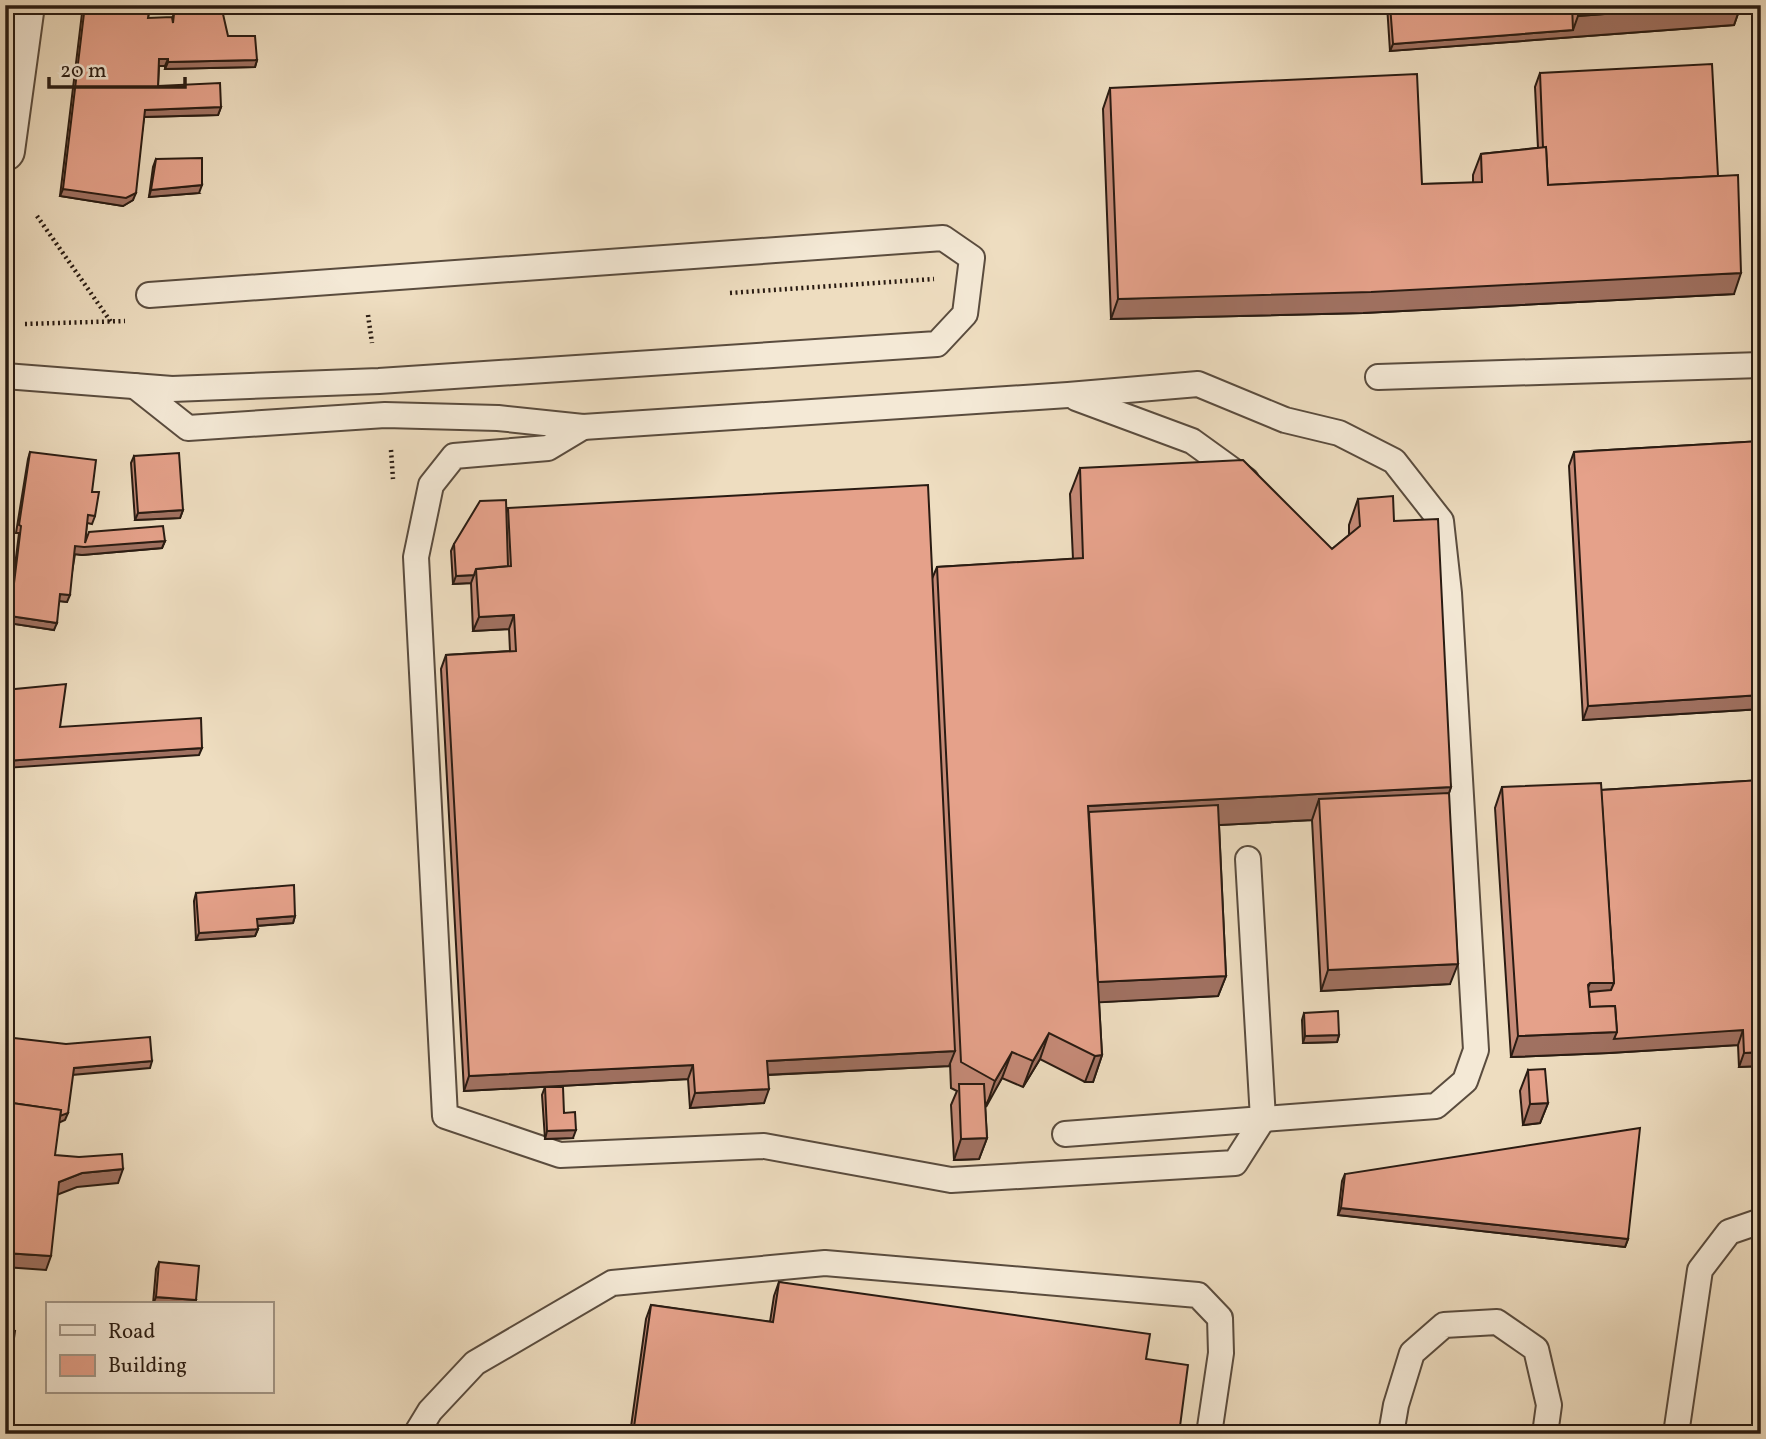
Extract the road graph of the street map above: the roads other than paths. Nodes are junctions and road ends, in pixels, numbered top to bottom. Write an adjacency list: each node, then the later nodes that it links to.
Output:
1 (25, 5): 2 (street)
2 (5, 151)
3 (149, 295): 7 (lane)
4 (1761, 365): 6 (lane)
5 (5, 376): 7 (lane)
6 (1378, 377)
7 (135, 386): 9 (lane)
8 (1068, 395): 9 (lane); 10 (lane); 12 (lane)
9 (583, 427): 12 (lane)
10 (1260, 490)
11 (1248, 859): 12 (lane)
12 (1263, 1119): 13 (lane)
13 (1065, 1134)
14 (1761, 1221): 19 (lane)
15 (416, 1434): 16 (lane)
16 (1209, 1434)
17 (1391, 1434): 18 (lane)
18 (1545, 1434)
19 (1676, 1434)

